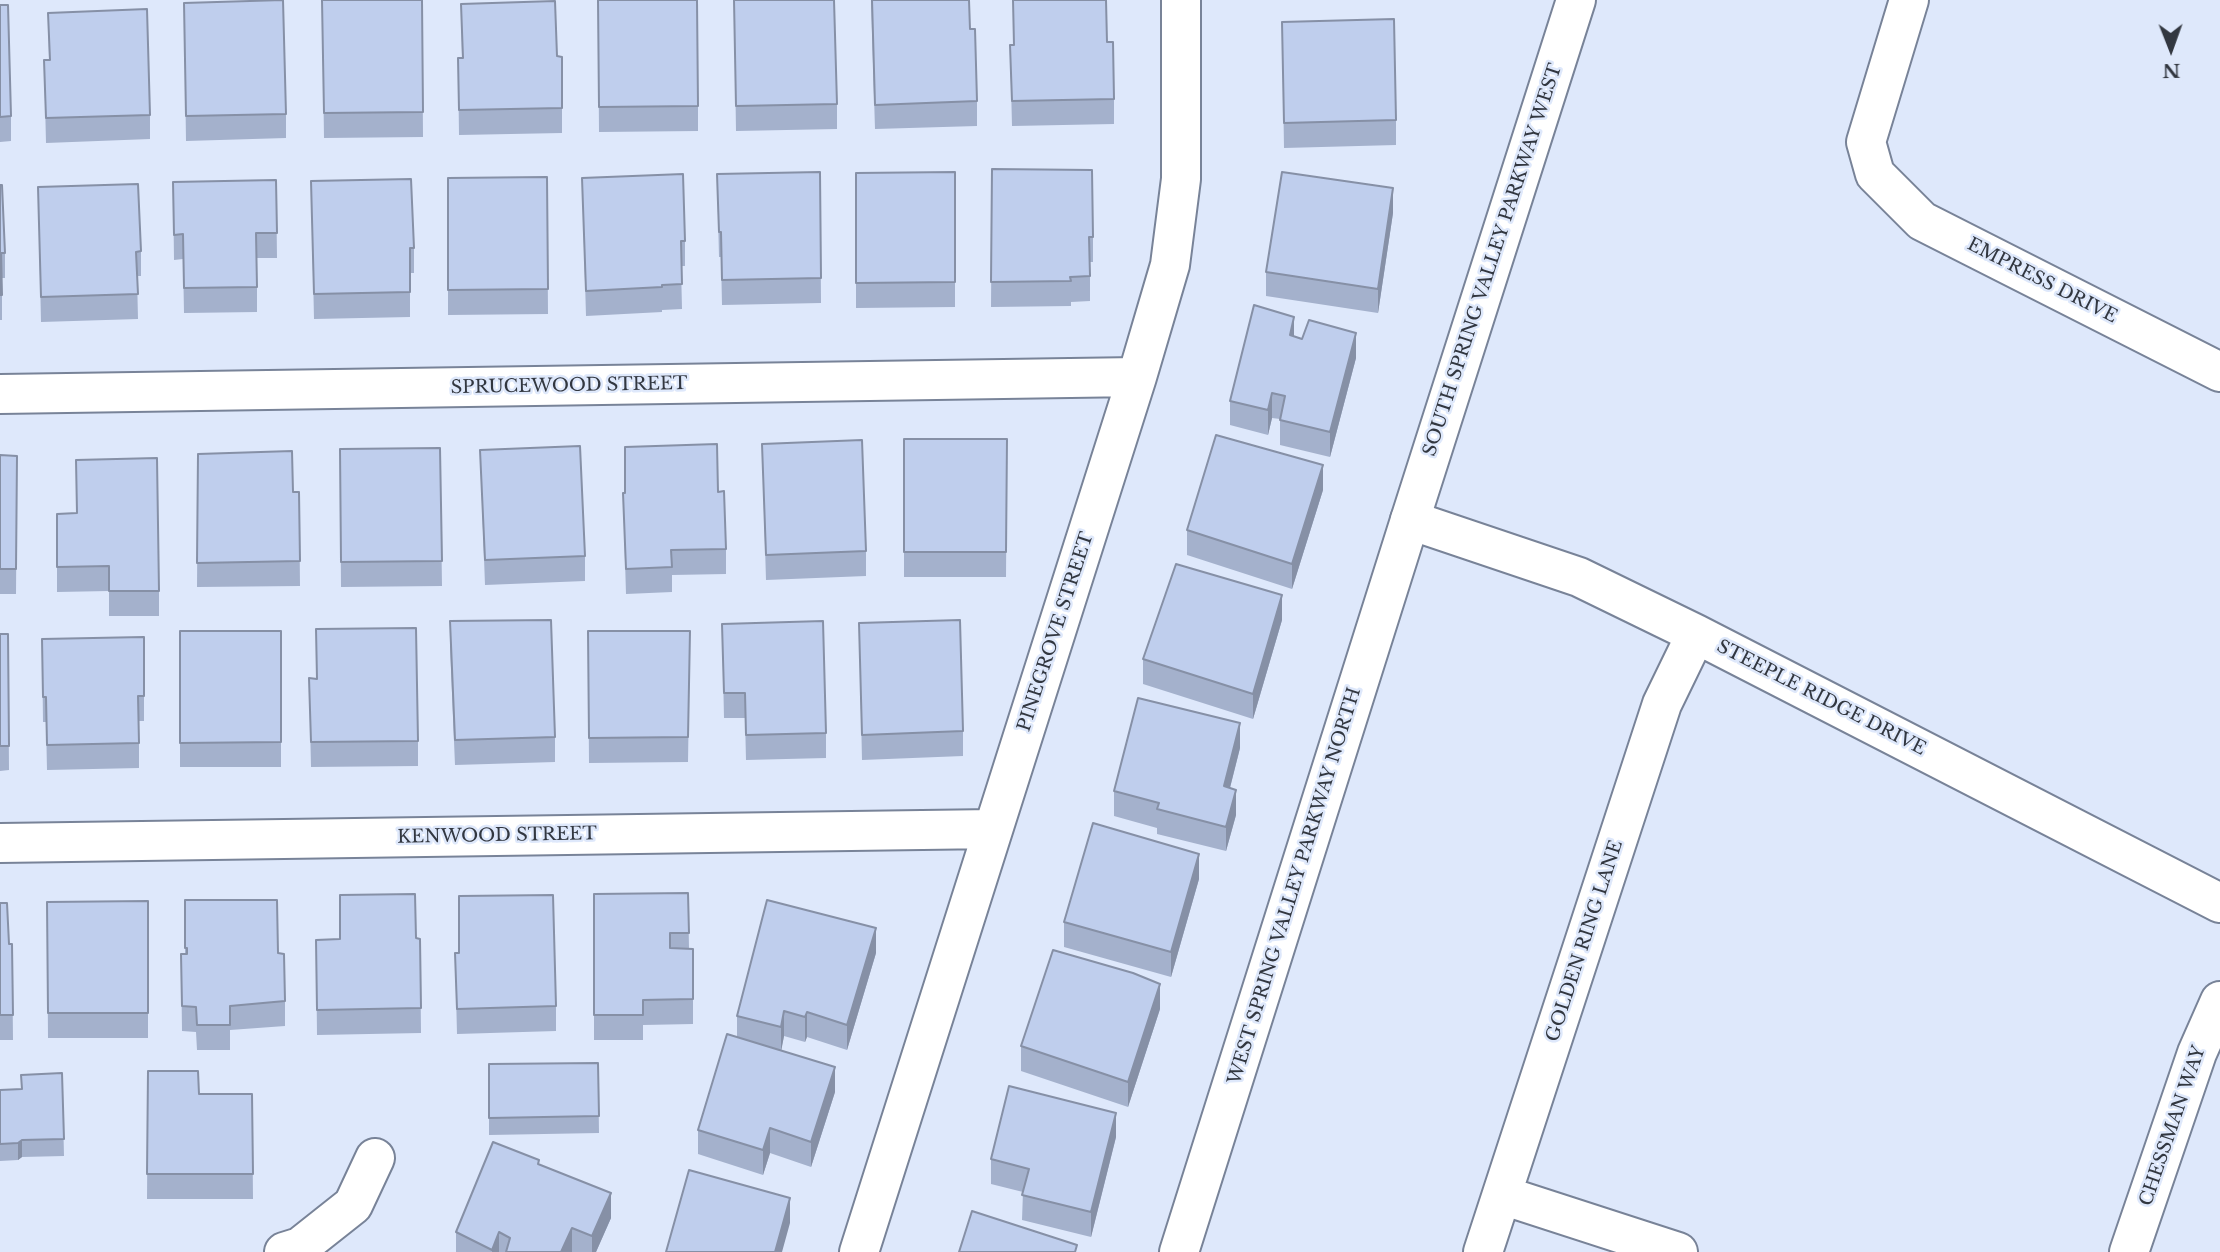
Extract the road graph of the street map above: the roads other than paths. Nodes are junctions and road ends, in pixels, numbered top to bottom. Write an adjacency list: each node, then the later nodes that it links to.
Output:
1 (1181, 0): 5 (street, PINEGROVE STREET)
2 (1577, 0): 7 (street, SOUTH SPRING VALLEY PARKWAY WEST)
3 (1909, 0): 4 (street, EMPRESS DRIVE)
4 (2220, 372)
5 (1137, 377): 6 (street, SPRUCEWOOD STREET); 9 (street, PINEGROVE STREET)
6 (0, 394)
7 (1410, 520): 8 (street, STEEPLE RIDGE DRIVE); 17 (street, WEST SPRING VALLEY PARKWAY NORTH)
8 (1696, 634): 11 (street, STEEPLE RIDGE DRIVE); 14 (street, GOLDEN RING LANE)
9 (993, 829): 10 (street, KENWOOD STREET); 16 (street, PINEGROVE STREET)
10 (0, 843)
11 (2220, 904)
12 (2220, 1001): 20 (street, CHESSMAN WAY)
13 (376, 1158): 15 (street)
14 (1502, 1195): 18 (street, GOLDEN RING LANE); 19 (street)
15 (284, 1252)
16 (859, 1252)
17 (1179, 1252)
18 (1483, 1252)
19 (1678, 1252)
20 (2129, 1252)

